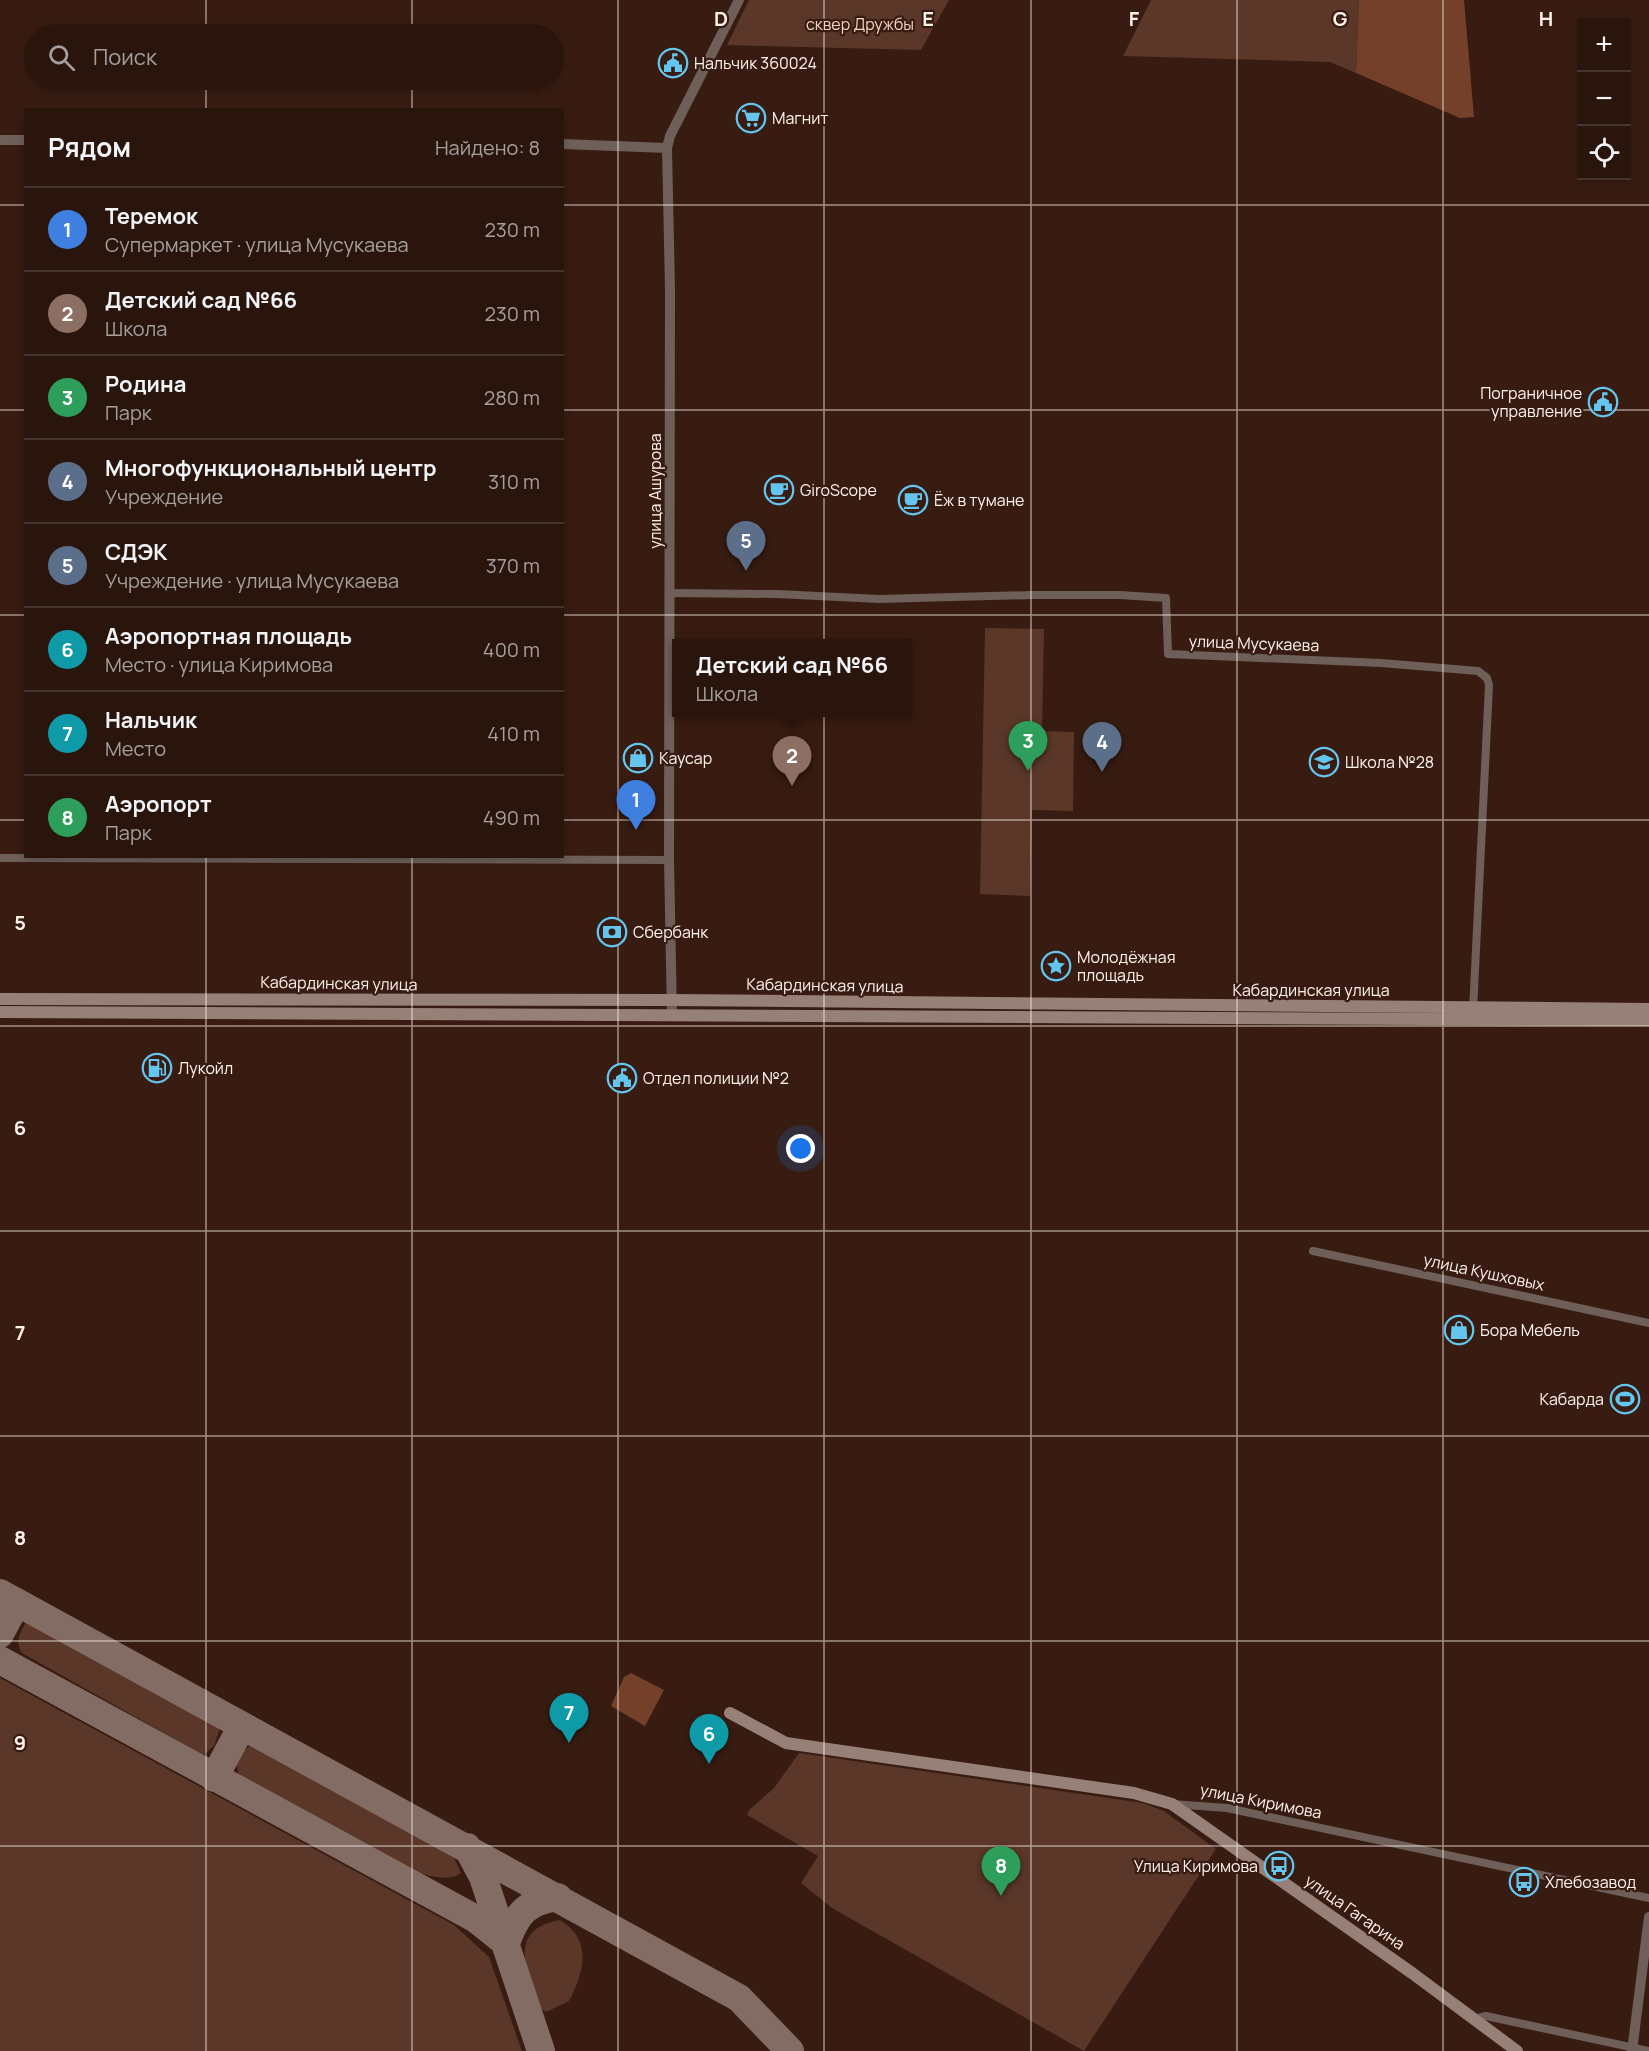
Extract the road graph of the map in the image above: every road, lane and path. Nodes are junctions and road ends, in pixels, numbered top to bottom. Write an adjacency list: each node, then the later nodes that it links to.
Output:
1 (739, 0): 5 (street, улица Ашурова)
2 (0, 140): 3 (street)
3 (24, 140)
4 (564, 144): 5 (street)
5 (667, 148): 6 (street, улица Ашурова)
6 (670, 593): 8 (street, улица Ашурова); 13 (street, улица Мусукаева)
7 (0, 858): 8 (street)
8 (669, 860): 10 (street, улица Ашурова)
9 (0, 999): 10 (main road, Кабардинская улица)
10 (671, 1000): 13 (main road, Кабардинская улица); 14 (street, улица Ашурова)
11 (1649, 1009): 13 (main road, Кабардинская улица)
12 (0, 1012): 14 (main road, Кабардинская улица)
13 (1473, 1013): 14 (main road, Кабардинская улица); 15 (main road, Кабардинская улица)
14 (672, 1015)
15 (1649, 1020)
16 (1313, 1251): 17 (street, улица Кушховых)
17 (1649, 1323)
18 (730, 1713): 19 (main road, улица Киримова)
19 (1172, 1804): 20 (street, улица Киримова); 22 (main road, улица Гагарина)
20 (1649, 1898)
21 (1649, 1917): 23 (street)
22 (1474, 2019): 23 (street); 24 (main road, улица Гагарина)
23 (1632, 2049): 25 (street)
24 (1517, 2051)
25 (1649, 2051)

